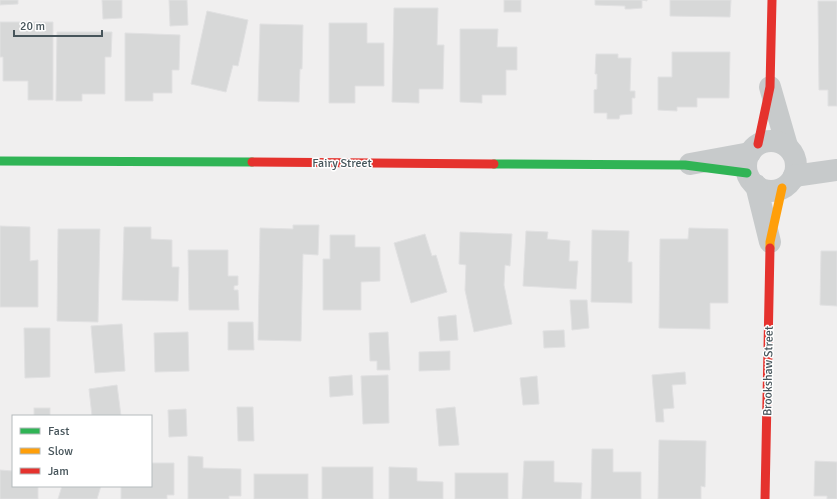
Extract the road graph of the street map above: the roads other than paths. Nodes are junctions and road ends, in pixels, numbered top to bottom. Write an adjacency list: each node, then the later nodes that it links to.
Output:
1 (772, 0): 2 (street)
2 (770, 87): 4 (street); 7 (street)
3 (0, 161): 6 (street, Fairy Street)
4 (753, 164): 6 (street, Fairy Street); 7 (street, Fairy Street); 7 (street); 9 (street, Brookshaw Street)
5 (837, 164): 7 (street)
6 (685, 165)
7 (789, 167): 8 (street); 9 (street, Brookshaw Street)
8 (837, 170)
9 (770, 242): 10 (street, Brookshaw Street)
10 (765, 499)

